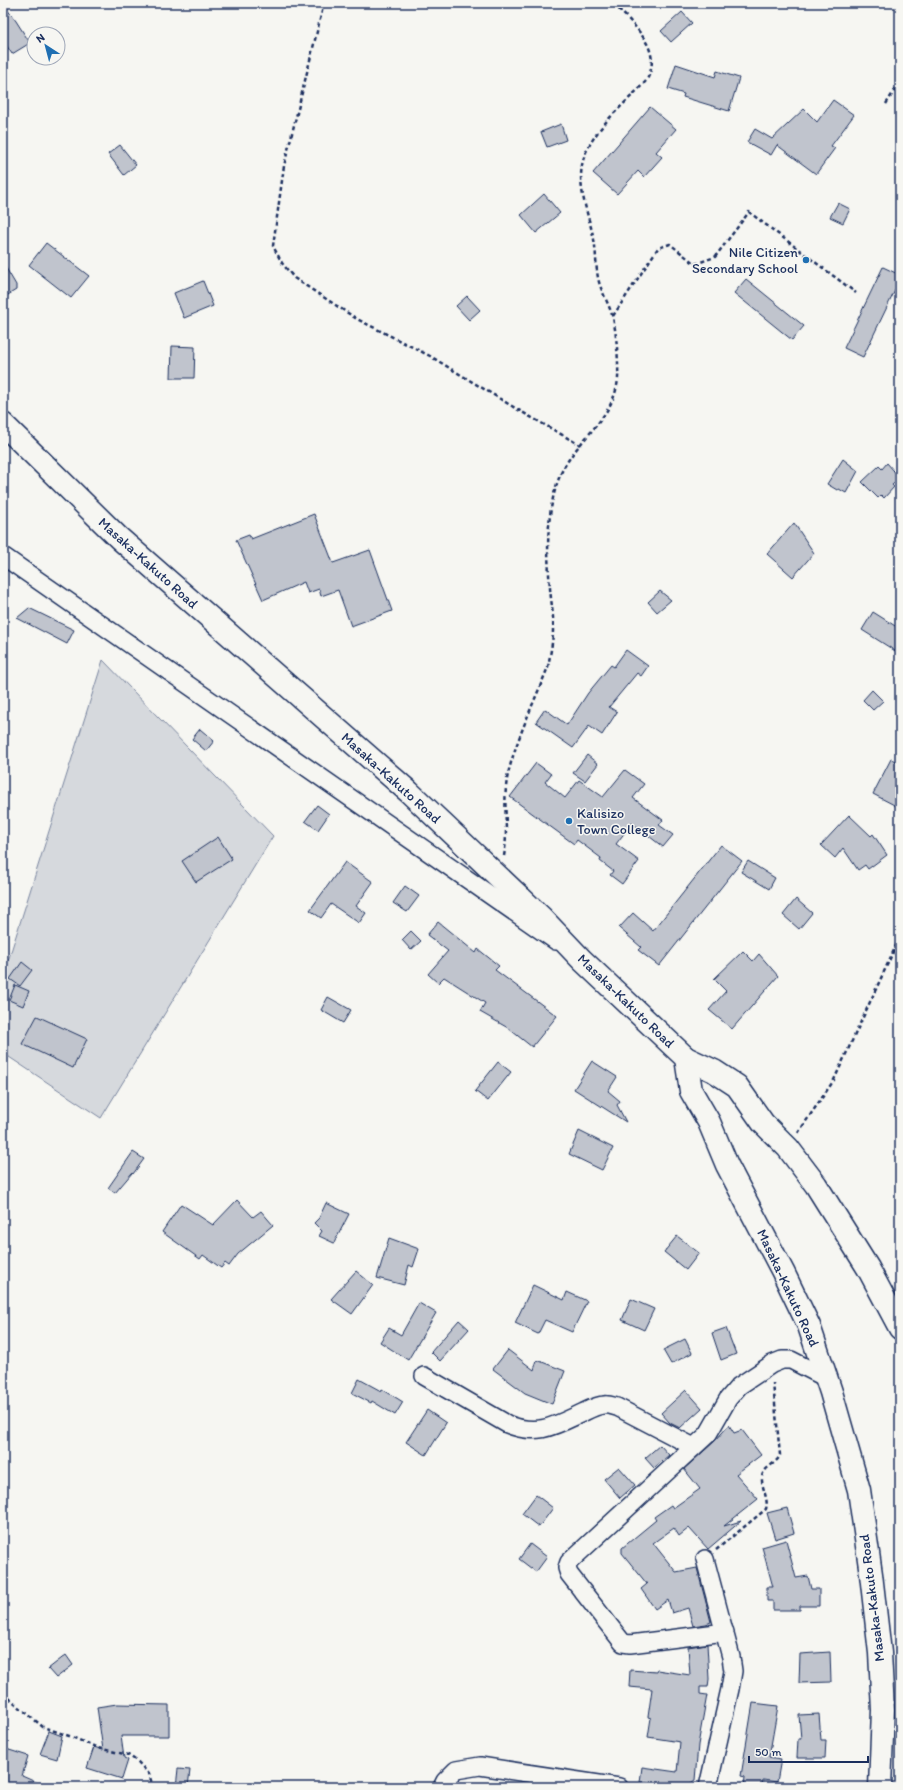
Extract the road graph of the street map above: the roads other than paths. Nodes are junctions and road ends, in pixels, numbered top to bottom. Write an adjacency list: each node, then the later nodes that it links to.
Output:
1 (3, 424): 3 (main road, Masaka-Kakuto Road)
2 (3, 556): 3 (street)
3 (582, 960): 4 (main road, Masaka-Kakuto Road)
4 (686, 1058): 5 (main road); 7 (main road, Masaka-Kakuto Road)
5 (900, 1328)
6 (424, 1376): 8 (street)
7 (826, 1378): 8 (street); 14 (main road, Masaka-Kakuto Road)
8 (694, 1447): 10 (street)
9 (705, 1559): 10 (street)
10 (725, 1632): 13 (street)
11 (442, 1787): 12 (street)
12 (619, 1787)
13 (708, 1787)
14 (880, 1787)

